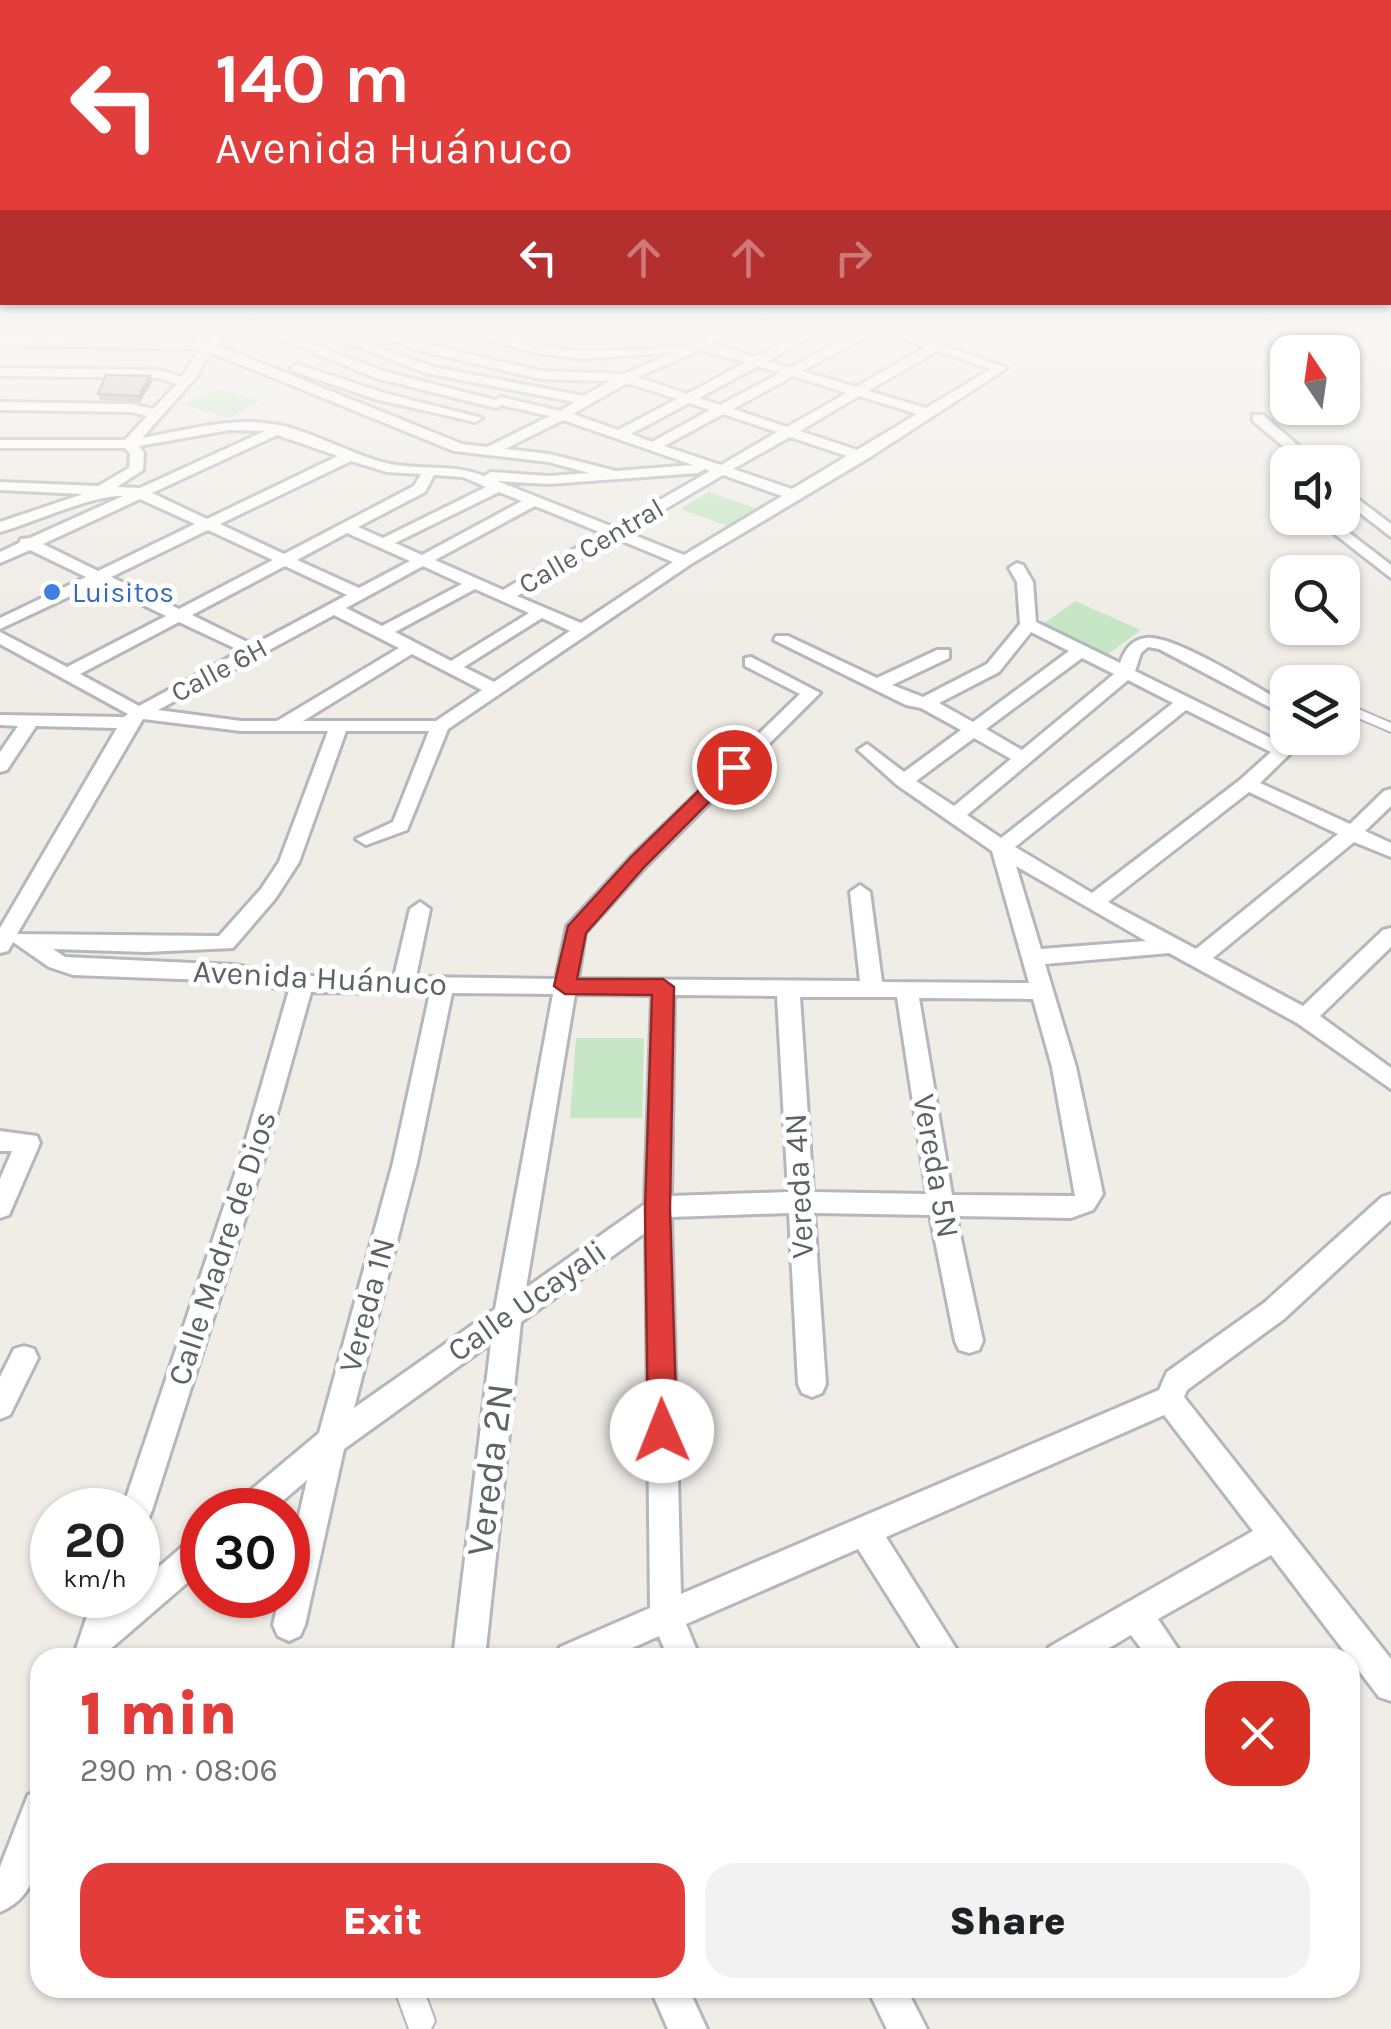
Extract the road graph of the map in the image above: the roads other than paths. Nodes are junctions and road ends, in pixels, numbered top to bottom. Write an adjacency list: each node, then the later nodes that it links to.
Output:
1 (149, 422): 17 (street)
2 (388, 422): 15 (street)
3 (469, 422): 15 (street)
4 (549, 422): 20 (street)
5 (580, 422): 14 (street)
6 (644, 422): 14 (street)
7 (699, 422): 19 (street)
8 (761, 422): 13 (street)
9 (802, 422): 13 (street, Calle Central)
10 (918, 422): 22 (street)
11 (1262, 422): 18 (street)
12 (280, 429): 17 (street); 21 (street); 31 (street)
13 (787, 430): 22 (street); 23 (street, Calle Central)
14 (619, 435): 19 (street)
15 (439, 442): 20 (street)
16 (0, 444): 17 (street)
17 (129, 444): 29 (street)
18 (1290, 445)
19 (652, 447): 23 (street)
20 (479, 452): 26 (street)
21 (352, 455): 24 (street); 37 (street)
22 (862, 456): 32 (street)
23 (721, 470): 26 (street); 32 (street); 41 (street, Calle Central)
24 (428, 472): 25 (street); 30 (street)
25 (465, 472): 26 (street); 28 (street)
26 (615, 474)
27 (0, 486): 29 (street)
28 (497, 487): 33 (street); 34 (street)
29 (108, 488): 31 (street); 39 (street)
30 (420, 489): 34 (street); 38 (street)
31 (137, 492): 37 (street); 44 (street)
32 (796, 496): 50 (street)
33 (533, 501): 36 (street, Calle 6H); 41 (street)
34 (461, 504): 36 (street); 43 (street)
35 (1360, 505): 40 (street)
36 (498, 520): 49 (street, Calle 6H)
37 (212, 524): 48 (street); 53 (street)
38 (345, 527): 43 (street); 48 (street)
39 (0, 528): 44 (street)
40 (1391, 532)
41 (613, 534): 50 (street); 56 (street, Calle Central)
42 (1342, 535): 46 (street)
43 (384, 543): 49 (street)
44 (32, 545): 47 (street); 53 (street)
45 (1391, 546): 46 (street)
46 (1362, 552): 52 (street)
47 (0, 558)
48 (284, 559): 55 (street); 59 (street)
49 (426, 561): 54 (street); 55 (street, Calle 6H)
50 (686, 561): 62 (street)
51 (1017, 568): 61 (street)
52 (1391, 573)
53 (100, 575): 59 (street); 60 (street)
54 (477, 582): 56 (street); 63 (street)
55 (360, 594): 57 (street, Calle 6H)
56 (506, 595): 58 (street)
57 (334, 608): 63 (street); 68 (street, Calle 6H)
58 (541, 612): 62 (street); 71 (street)
59 (178, 614): 68 (street); 73 (street)
60 (0, 624)
61 (1028, 624): 67 (street); 78 (street)
62 (584, 631): 75 (street)
63 (381, 634): 66 (street)
64 (0, 637): 73 (street)
65 (782, 640): 74 (street)
66 (411, 648): 71 (street); 83 (street)
67 (1084, 649): 72 (street); 87 (street)
68 (252, 652): 80 (street, Calle 6H)
69 (943, 654): 74 (street)
70 (751, 662): 112 (street, Vereda 2N)
71 (454, 667): 75 (street)
72 (1126, 673): 76 (street); 77 (street); 91 (street)
73 (67, 674): 80 (street)
74 (877, 684): 78 (street)
75 (494, 689): 84 (street)
76 (1186, 701): 88 (street); 99 (street)
77 (1270, 702)
78 (926, 704): 87 (street)
79 (1360, 714): 86 (street)
80 (134, 718): 82 (street); 83 (street); 105 (street)
81 (0, 720): 82 (street)
82 (30, 721): 92 (street)
83 (281, 726): 85 (street)
84 (440, 726): 85 (street); 98 (street)
85 (339, 727): 105 (street)
86 (1391, 728)
87 (972, 729): 91 (street); 93 (street)
88 (1270, 736)
89 (866, 750): 93 (street)
90 (1277, 755): 94 (street)
91 (1023, 758): 96 (street)
92 (0, 766)
93 (904, 781): 96 (street)
94 (1247, 784): 97 (street); 102 (street)
95 (1391, 795): 97 (street)
96 (955, 815): 99 (street)
97 (1351, 834): 100 (street); 108 (street)
98 (366, 840)
99 (1001, 848): 102 (street); 107 (street)
100 (1391, 852)
101 (860, 892): 115 (street)
102 (1093, 903): 106 (street)
103 (420, 909): 110 (street)
104 (1391, 935): 118 (street)
105 (7, 942): 109 (street, Avenida Huánuco)
106 (1172, 946): 107 (street); 108 (street)
107 (1034, 957): 117 (street)
108 (1197, 960): 118 (street)
109 (302, 984): 110 (street, Avenida Huánuco); 133 (street, Calle Madre de Dios)
110 (402, 985): 111 (street, Avenida Huánuco)
111 (443, 985): 112 (street, Avenida Huánuco); 132 (street, Vereda 1N)
112 (565, 986): 113 (street, Avenida Huánuco); 126 (street, Vereda 2N)
113 (663, 987): 114 (street, Avenida Huánuco); 125 (street)
114 (788, 988): 115 (street, Avenida Huánuco); 121 (street, Vereda 4N)
115 (872, 990): 116 (street, Avenida Huánuco)
116 (907, 990): 117 (street, Avenida Huánuco); 123 (street, Vereda 5N)
117 (1044, 991): 123 (street, Calle Ucayali)
118 (1304, 1017): 119 (street)
119 (1391, 1080)
120 (0, 1141): 124 (street)
121 (800, 1202): 123 (street, Calle Ucayali); 125 (street, Calle Ucayali); 129 (street, Vereda 4N)
122 (1391, 1204): 130 (street)
123 (940, 1205): 127 (street, Vereda 5N)
124 (0, 1208)
125 (658, 1209): 126 (street, Calle Ucayali); 139 (street)
126 (508, 1312): 132 (street, Calle Ucayali); 144 (street, Vereda 2N)
127 (969, 1341)
128 (24, 1358): 131 (street)
129 (812, 1384)
130 (1168, 1399): 135 (street); 136 (street)
131 (1, 1402)
132 (330, 1441): 134 (street, Calle Ucayali); 141 (street, Vereda 1N)
133 (145, 1488)
134 (276, 1488)
135 (864, 1530): 139 (street); 147 (street)
136 (1276, 1535): 138 (street); 150 (street)
137 (180, 1570): 143 (street)
138 (1135, 1615): 148 (street); 149 (street)
139 (666, 1616): 145 (street); 146 (street)
140 (102, 1618): 142 (street)
141 (289, 1625)
142 (93, 1648)
143 (94, 1648)
144 (470, 1648)
145 (594, 1648)
146 (680, 1648)
147 (940, 1648)
148 (1077, 1648)
149 (1160, 1648)
150 (1391, 1685)
151 (30, 1838): 152 (street)
152 (19, 1873)
153 (412, 1998): 156 (street)
154 (674, 1998): 157 (street)
155 (891, 1998): 158 (street)
156 (420, 2021)
157 (688, 2029)
158 (908, 2029)

